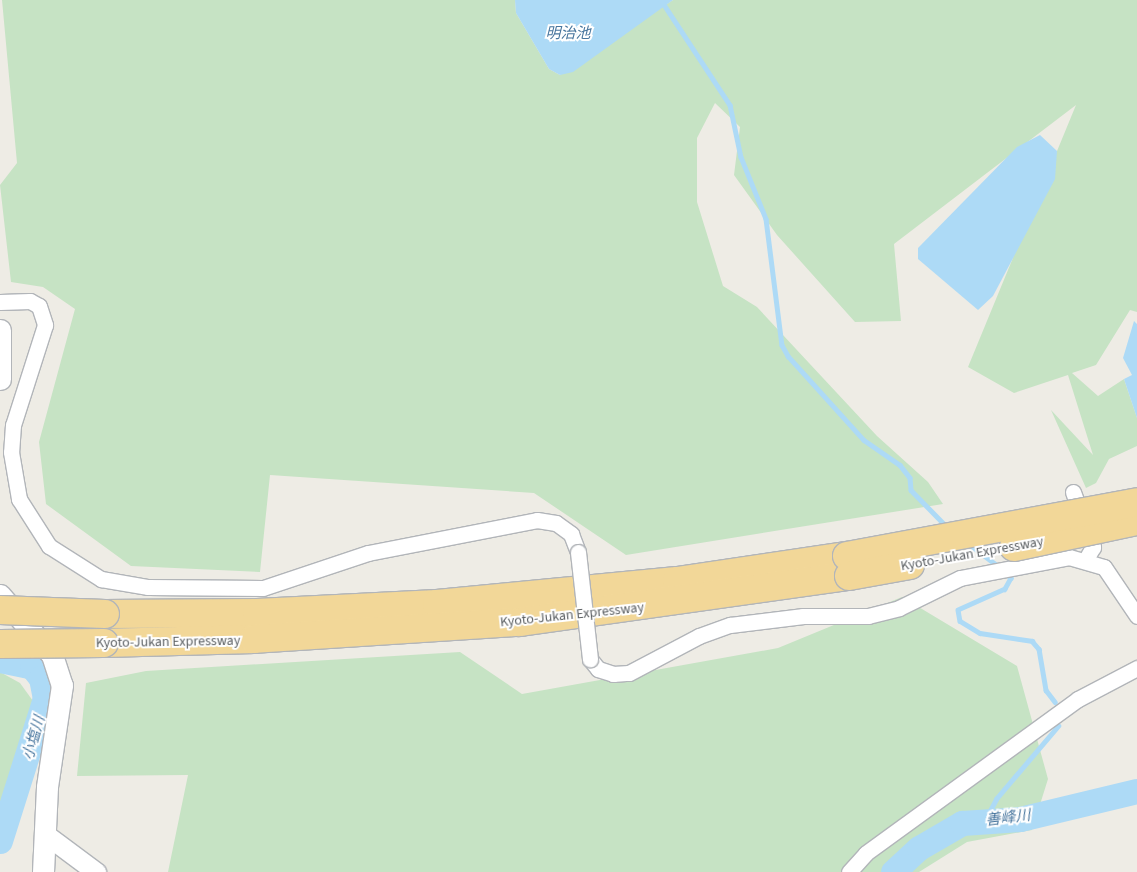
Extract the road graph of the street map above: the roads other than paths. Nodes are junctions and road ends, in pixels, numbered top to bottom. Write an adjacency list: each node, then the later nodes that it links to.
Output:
1 (0, 302): 7 (street, bridge)
2 (0, 330): 3 (main road)
3 (0, 379)
4 (1073, 492): 7 (street)
5 (1137, 502): 8 (highway, Kyoto-Jukan Expressway, bridge)
6 (1137, 521): 8 (highway, Kyoto-Jukan Expressway, bridge)
7 (1086, 559): 11 (street)
8 (848, 566): 10 (highway, Kyoto-Jukan Expressway, bridge); 12 (highway, Kyoto-Jukan Expressway, bridge)
9 (0, 595): 14 (main road)
10 (0, 610)
11 (1137, 616)
12 (0, 644)
13 (1137, 668): 17 (street)
14 (45, 834): 15 (main road); 16 (street)
15 (43, 872)
16 (96, 872)
17 (849, 872)

